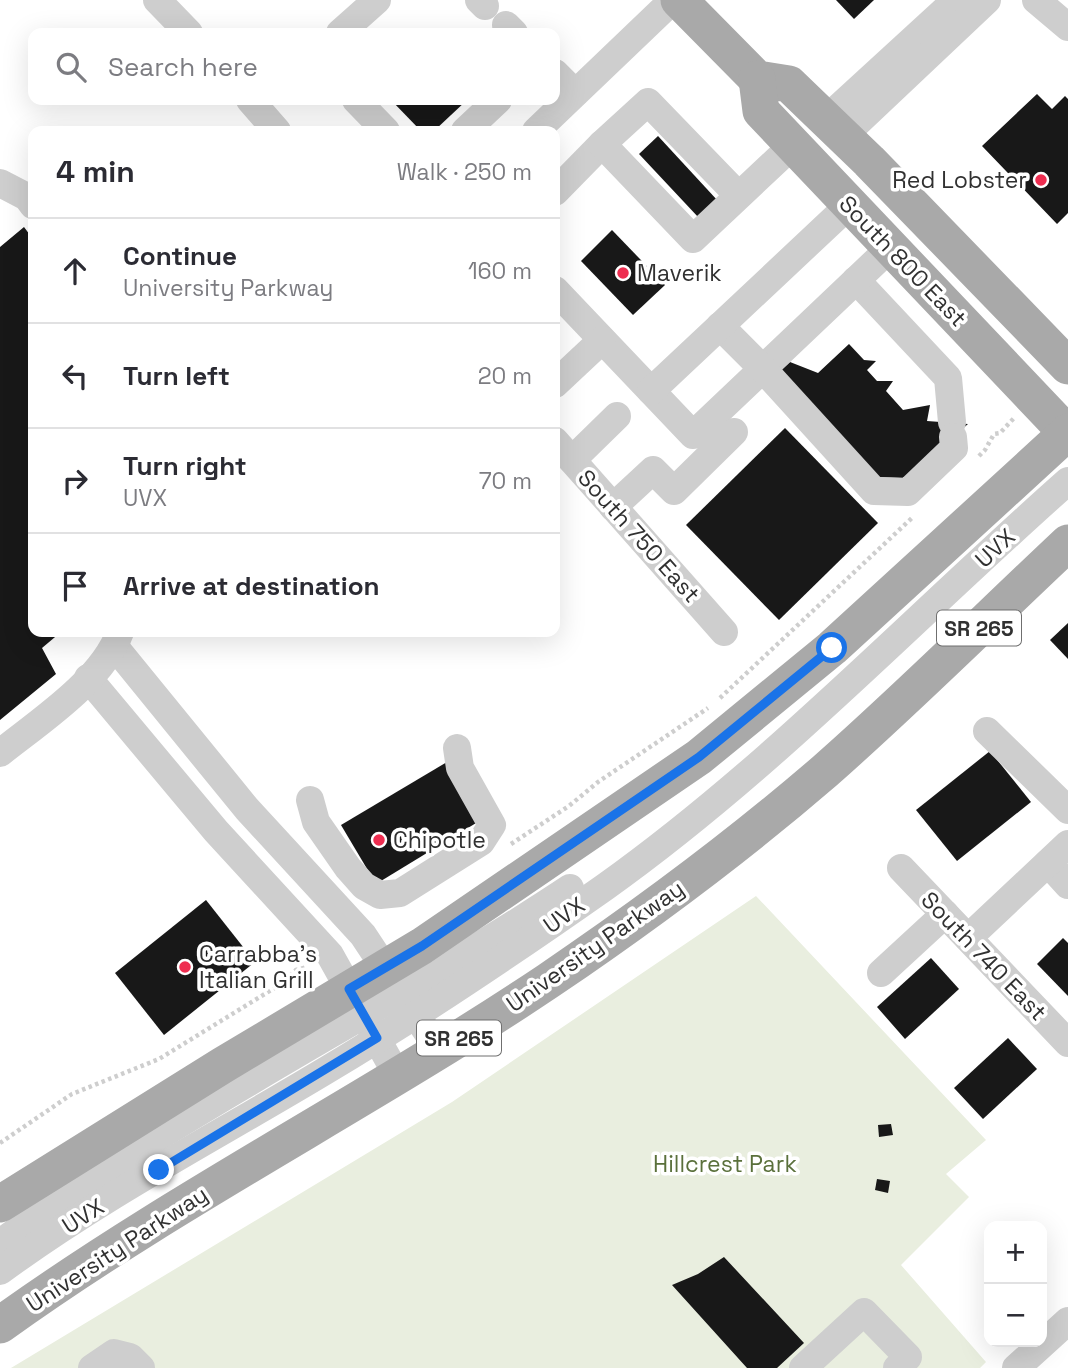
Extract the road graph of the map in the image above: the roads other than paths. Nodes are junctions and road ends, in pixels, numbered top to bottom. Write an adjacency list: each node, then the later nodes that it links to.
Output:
1 (157, 0): 9 (street)
2 (377, 0): 10 (street)
3 (673, 0): 13 (street)
4 (679, 0): 12 (main road)
5 (956, 0): 21 (street)
6 (987, 0): 21 (street)
7 (1036, 0): 8 (street)
8 (1068, 27)
9 (183, 28)
10 (346, 28)
11 (560, 79): 13 (street)
12 (757, 79): 21 (main road, South 800 East); 23 (main road, South 800 East)
13 (575, 93): 20 (street)
14 (260, 105): 17 (street)
15 (361, 105): 18 (street)
16 (493, 105): 19 (street)
17 (273, 126)
18 (381, 126)
19 (469, 126)
20 (541, 126)
21 (834, 128): 34 (main road, South 800 East)
22 (602, 144): 25 (street); 26 (street); 26 (street)
23 (793, 145): 26 (street); 28 (main road, South 800 East)
24 (0, 184): 27 (street)
25 (560, 187)
26 (738, 195)
27 (28, 198)
28 (849, 205): 29 (main road, South 800 East); 32 (street)
29 (891, 247): 30 (street); 40 (main road, South 800 East)
30 (856, 280): 35 (street); 35 (street)
31 (560, 295): 33 (street)
32 (720, 326): 35 (street); 37 (street)
33 (602, 340): 36 (street); 37 (street)
34 (1068, 366)
35 (762, 368): 37 (street)
36 (560, 379)
37 (651, 391)
38 (617, 416): 41 (street)
39 (734, 432): 43 (street)
40 (1068, 442): 59 (main road)
41 (564, 451): 43 (street, South 750 East)
42 (1068, 481): 59 (street, UVX)
43 (613, 507): 45 (street, South 750 East)
44 (1068, 543): 62 (main road, University Parkway / SR 265)
45 (724, 632)
46 (117, 639): 47 (street); 59 (street)
47 (88, 678): 50 (street); 60 (street)
48 (987, 731): 52 (street)
49 (457, 748): 51 (street)
50 (0, 753)
51 (310, 800)
52 (1068, 810)
53 (1058, 854): 55 (street); 57 (street)
54 (901, 868): 56 (street, South 740 East)
55 (1068, 885)
56 (944, 914): 57 (street, South 740 East); 58 (street)
57 (968, 937): 61 (street, South 740 East)
58 (881, 973)
59 (401, 992): 60 (main road); 60 (street, UVX); 62 (street)
60 (363, 1014): 63 (street); 64 (main road); 65 (street); 66 (street, UVX)
61 (1068, 1043)
62 (439, 1051): 63 (main road, University Parkway / SR 265)
63 (397, 1075): 68 (main road, University Parkway / SR 265)
64 (0, 1203)
65 (0, 1242)
66 (0, 1271)
67 (1068, 1321): 73 (street)
68 (0, 1325)
69 (92, 1368): 70 (street)
70 (141, 1368)
71 (803, 1368): 72 (street)
72 (897, 1368)
73 (1017, 1368)

